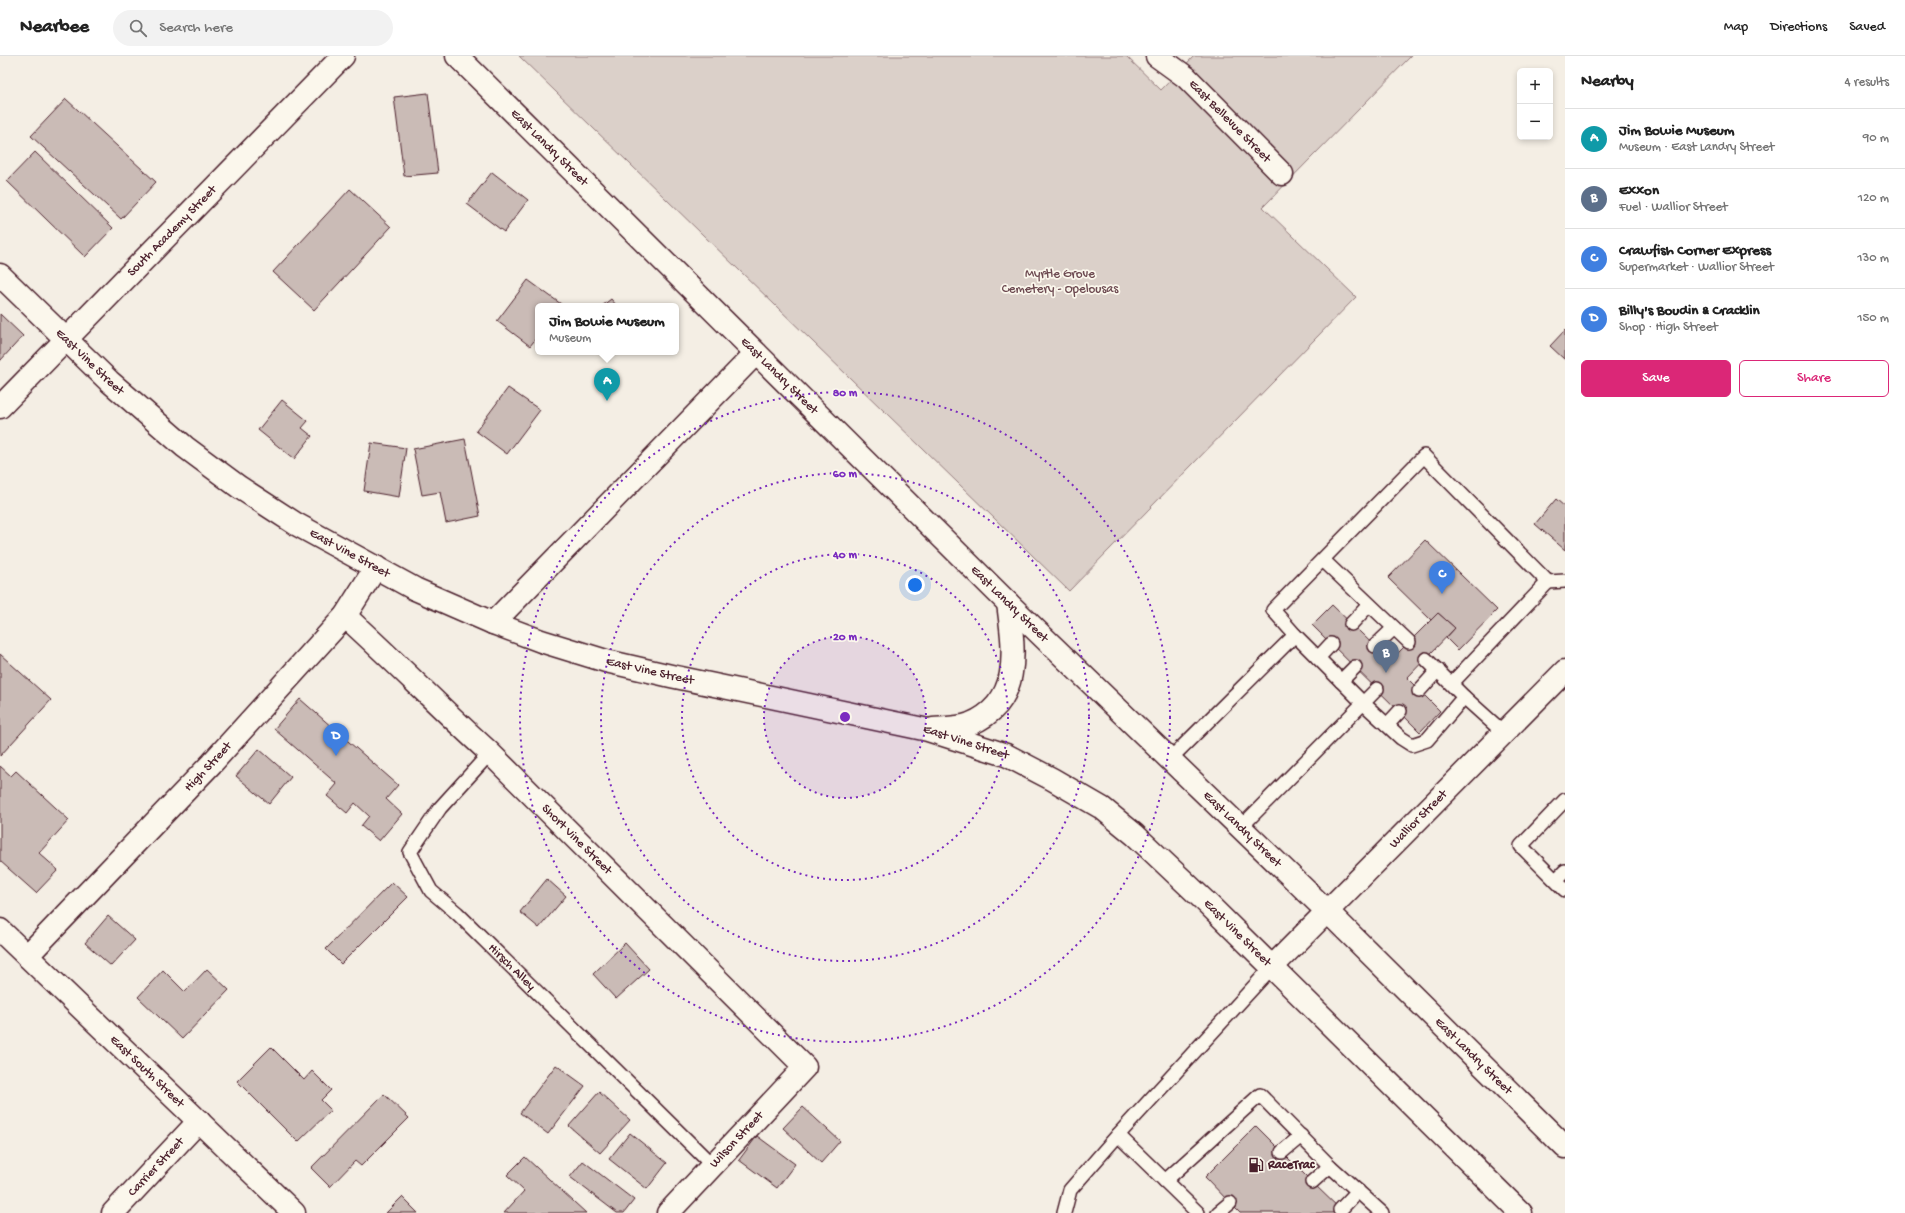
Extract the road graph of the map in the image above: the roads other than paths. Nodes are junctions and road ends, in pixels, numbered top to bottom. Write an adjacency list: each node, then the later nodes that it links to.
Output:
1 (343, 56): 6 (main road, South Academy Street)
2 (457, 56): 7 (main road, East Landry Street)
3 (1157, 56): 4 (main road, East Bellevue Street)
4 (1282, 174)
5 (0, 275): 6 (main road, East Vine Street)
6 (67, 338): 8 (main road, South Academy Street); 10 (main road, East Vine Street)
7 (756, 353): 13 (main road, East Landry Street); 16 (main road)
8 (0, 407)
9 (1322, 560): 12 (lane); 14 (lane); 19 (lane)
10 (376, 567): 15 (main road, High Street); 16 (main road, East Vine Street)
11 (1565, 581): 12 (lane)
12 (1548, 582): 29 (lane)
13 (1008, 603): 36 (main road); 39 (main road, East Landry Street)
14 (1369, 605): 17 (lane); 18 (lane)
15 (345, 616): 38 (main road, Short Vine Street); 47 (main road, High Street)
16 (492, 623): 36 (main road, East Vine Street)
17 (1351, 624)
18 (1394, 628): 20 (lane); 22 (lane)
19 (1295, 635): 23 (lane); 39 (lane)
20 (1409, 642)
21 (1331, 644): 23 (lane)
22 (1375, 646)
23 (1318, 658): 28 (lane)
24 (1426, 658): 26 (lane)
25 (1355, 667): 28 (lane)
26 (1438, 670): 29 (lane); 31 (lane)
27 (1565, 671): 37 (main road, Wallior Street)
28 (1341, 681): 33 (lane)
29 (1452, 683): 32 (lane)
30 (1377, 689): 33 (lane)
31 (1419, 691)
32 (1464, 696): 35 (lane); 37 (lane)
33 (1363, 703): 35 (lane); 41 (lane)
34 (1400, 711): 35 (lane)
35 (1387, 725)
36 (928, 730): 48 (main road, East Vine Street)
37 (1504, 733): 45 (main road, Wallior Street)
38 (490, 753): 49 (main road, Short Vine Street); 55 (lane, Hirsch Alley)
39 (1170, 759): 41 (main road, East Landry Street)
40 (1565, 800): 43 (lane)
41 (1241, 827): 45 (main road, East Landry Street)
42 (1565, 871): 43 (lane)
43 (1556, 880): 44 (lane)
44 (1565, 890)
45 (1328, 912): 48 (main road, Wallior Street); 53 (main road, East Landry Street)
46 (0, 930): 47 (main road, East South Street)
47 (27, 956): 50 (main road, East South Street)
48 (1272, 967): 51 (lane); 69 (main road, East Vine Street)
49 (805, 1067): 55 (main road, Wilson Street)
50 (199, 1121): 62 (main road, Carrier Street); 63 (main road, East South Street)
51 (1118, 1135): 57 (lane); 65 (lane)
52 (1301, 1136): 54 (lane); 56 (lane); 57 (lane)
53 (1565, 1147)
54 (1282, 1152)
55 (713, 1166): 64 (main road, Wilson Street)
56 (1330, 1166): 58 (lane); 59 (lane)
57 (1165, 1181): 66 (lane)
58 (1312, 1182)
59 (1358, 1191): 61 (lane); 68 (lane)
60 (1230, 1203): 67 (lane)
61 (1340, 1210)
62 (113, 1213)
63 (294, 1213)
64 (668, 1213)
65 (1064, 1213)
66 (1198, 1213)
67 (1218, 1213)
68 (1382, 1213)
69 (1521, 1213)

